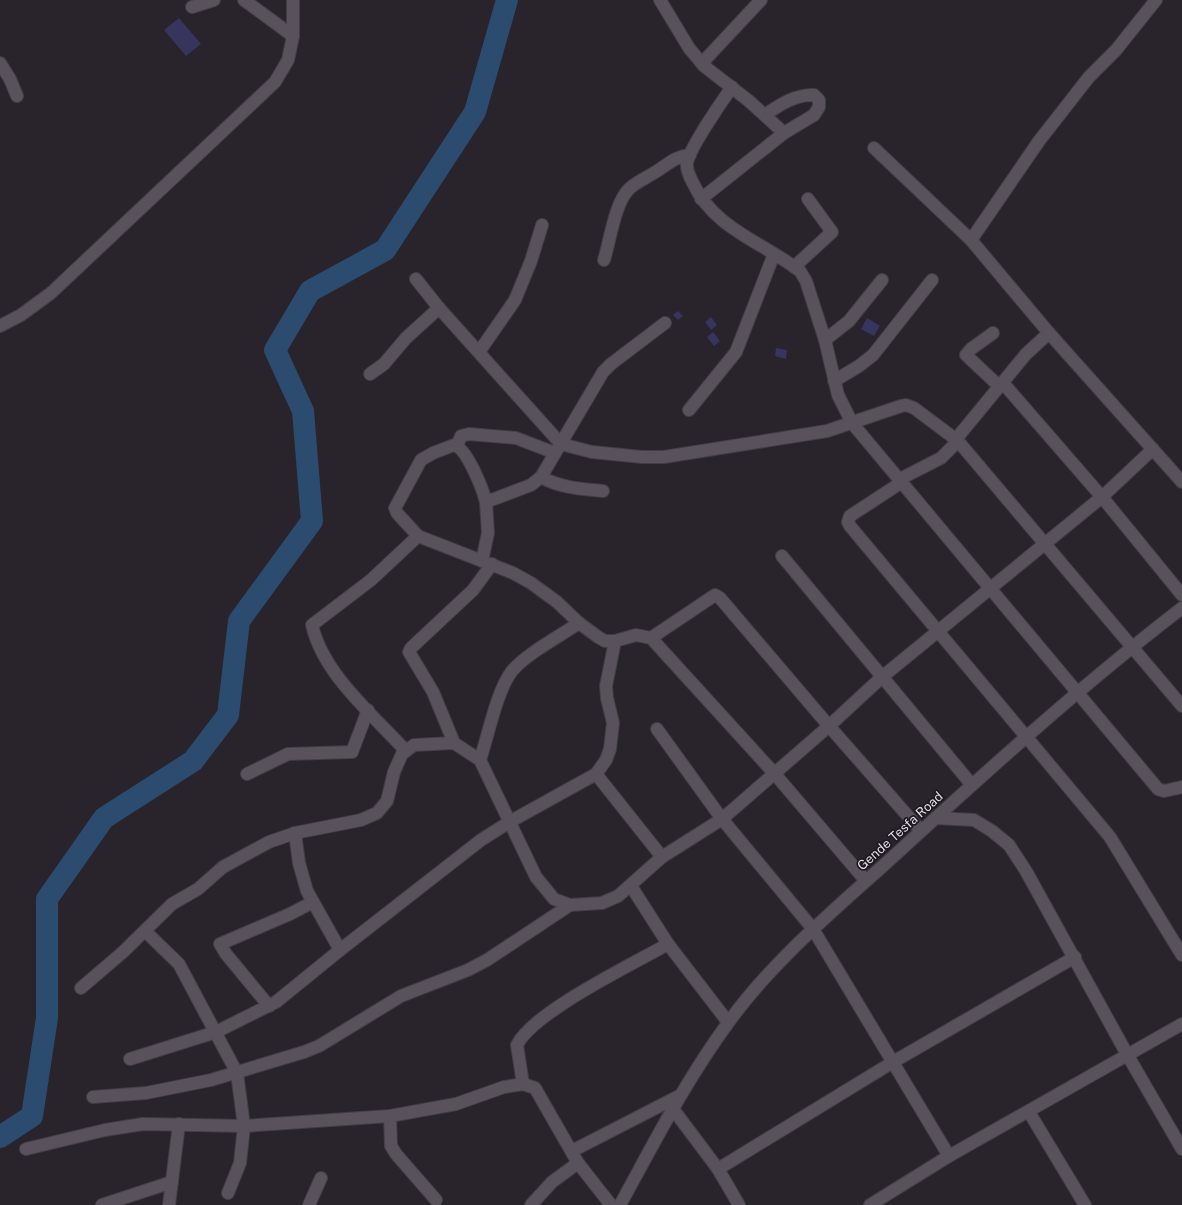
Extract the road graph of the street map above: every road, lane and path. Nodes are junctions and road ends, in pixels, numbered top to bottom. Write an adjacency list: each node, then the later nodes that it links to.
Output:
1 (214, 0): 7 (street)
2 (244, 0): 8 (street)
3 (293, 0): 8 (street)
4 (660, 0): 10 (street)
5 (761, 0): 10 (street)
6 (1156, 0): 20 (street)
7 (192, 7)
8 (293, 36): 29 (street)
9 (0, 63): 12 (street)
10 (702, 63): 11 (street)
11 (732, 87): 13 (street); 16 (street)
12 (17, 96)
13 (765, 115): 14 (street); 14 (street)
14 (784, 133): 17 (street)
15 (874, 148): 20 (street)
16 (690, 155): 17 (street); 22 (street)
17 (702, 199): 21 (street)
18 (808, 199): 23 (street)
19 (542, 225): 33 (street)
20 (971, 240): 31 (street)
21 (774, 254): 23 (street); 37 (street)
22 (604, 260)
23 (794, 267): 32 (street)
24 (416, 279): 27 (street)
25 (882, 280): 32 (street)
26 (932, 280): 35 (street)
27 (439, 308): 33 (street); 34 (street)
28 (665, 323): 41 (street)
29 (0, 326)
30 (993, 333): 36 (street)
31 (1049, 333): 36 (street); 42 (street)
32 (825, 340): 35 (street)
33 (479, 352): 41 (street)
34 (370, 374)
35 (834, 381): 38 (street)
36 (1001, 385): 39 (street); 47 (street)
37 (689, 410)
38 (852, 423): 39 (street); 41 (street); 44 (street)
39 (957, 440): 44 (street); 50 (street)
40 (457, 446): 41 (street); 48 (street); 49 (street)
41 (558, 448): 43 (street)
42 (1153, 449): 45 (street); 47 (street)
43 (541, 477): 46 (street); 48 (street)
44 (901, 481): 53 (street); 57 (street)
45 (1182, 482)
46 (603, 491)
47 (1102, 497): 50 (street); 54 (street)
48 (486, 502): 52 (street)
49 (418, 536): 52 (street); 64 (street)
50 (1046, 544): 53 (street); 60 (street)
51 (782, 556): 61 (street)
52 (487, 563): 56 (street); 68 (street)
53 (992, 588): 57 (street); 62 (street)
54 (1182, 595)
55 (1182, 608): 60 (street, Gende Tesfa Road)
56 (579, 623): 59 (street); 70 (street)
57 (937, 631): 61 (street); 67 (street)
58 (651, 638): 59 (street); 65 (street); 71 (street)
59 (615, 642): 73 (street)
60 (1132, 647): 62 (street, Gende Tesfa Road); 63 (street)
61 (882, 678): 65 (street); 74 (street)
62 (1078, 692): 67 (street, Gende Tesfa Road); 75 (street)
63 (1182, 706)
64 (368, 710): 69 (street); 72 (street)
65 (829, 726): 71 (street); 79 (street)
66 (657, 729): 76 (street)
67 (1026, 736): 74 (street, Gende Tesfa Road); 90 (street)
68 (454, 743): 69 (street); 70 (street)
69 (406, 751): 80 (street)
70 (480, 760): 78 (street)
71 (774, 773): 76 (street); 82 (street)
72 (247, 774)
73 (596, 774): 78 (street); 81 (street)
74 (972, 785): 77 (street, Gende Tesfa Road)
75 (1182, 787)
76 (722, 818): 81 (street); 86 (street)
77 (936, 818): 79 (street, Gende Tesfa Road); 91 (street)
78 (511, 821): 85 (street); 89 (street)
79 (921, 831): 82 (street, Gende Tesfa Road)
80 (295, 833): 84 (street); 87 (street)
81 (662, 857): 83 (street)
82 (866, 881): 86 (street, Gende Tesfa Road)
83 (631, 886): 85 (street); 88 (street)
84 (313, 902): 89 (street); 93 (street)
85 (570, 905): 100 (street)
86 (813, 929): 94 (street, Gende Tesfa Road); 99 (street)
87 (145, 931): 92 (street); 96 (street)
88 (668, 944): 94 (street); 101 (street)
89 (340, 950): 93 (street)
90 (1182, 956)
91 (1075, 957): 97 (street); 99 (street)
92 (81, 988)
93 (269, 1006): 96 (street)
94 (728, 1022): 102 (street, Gende Tesfa Road)
95 (1182, 1024): 97 (street)
96 (216, 1032): 98 (street); 100 (street)
97 (1128, 1056): 105 (street); 109 (street)
98 (130, 1059)
99 (894, 1062): 112 (street); 114 (street)
100 (236, 1073): 103 (street); 108 (street)
101 (523, 1084): 106 (street); 111 (street)
102 (679, 1096): 104 (street, Gende Tesfa Road); 111 (street)
103 (93, 1097)
104 (673, 1109): 114 (street); 124 (street, Gende Tesfa Road)
105 (1029, 1112): 112 (street); 127 (street)
106 (390, 1116): 108 (street); 118 (street)
107 (179, 1124): 108 (street); 110 (street); 116 (street)
108 (244, 1126): 117 (street)
109 (1180, 1142)
110 (26, 1149)
111 (572, 1151): 113 (street)
112 (949, 1156): 126 (street)
113 (578, 1163): 122 (street); 123 (street)
114 (718, 1169): 125 (street)
115 (321, 1178): 121 (street)
116 (172, 1182): 119 (street); 120 (street)
117 (228, 1193)
118 (436, 1200)
119 (102, 1205)
120 (169, 1205)
121 (309, 1205)
122 (531, 1205)
123 (611, 1205)
124 (620, 1205)
125 (739, 1205)
126 (870, 1205)
127 (1085, 1205)

